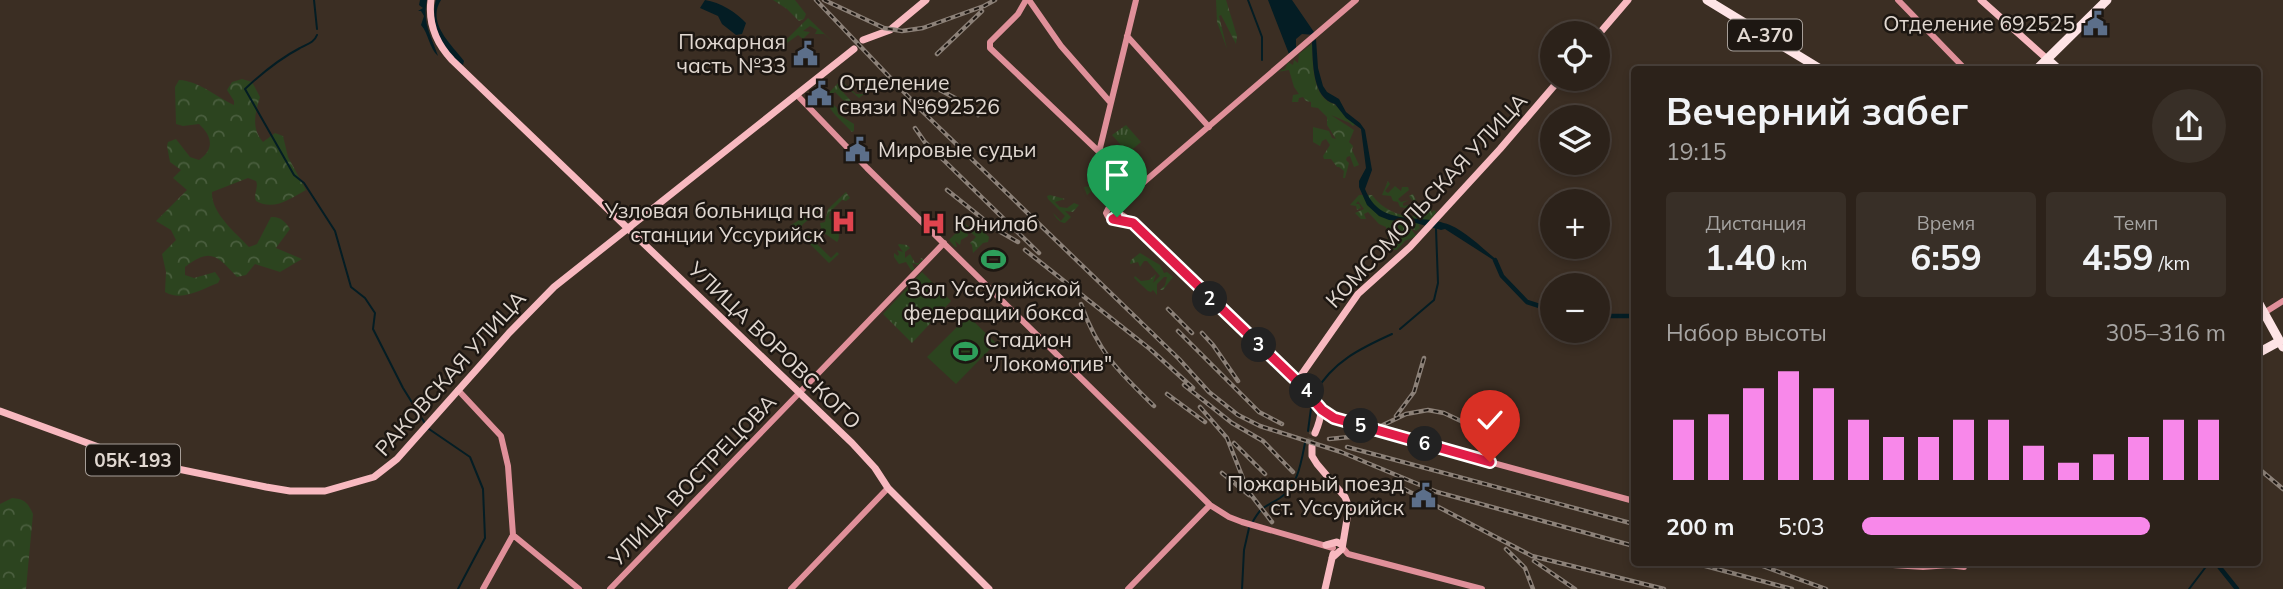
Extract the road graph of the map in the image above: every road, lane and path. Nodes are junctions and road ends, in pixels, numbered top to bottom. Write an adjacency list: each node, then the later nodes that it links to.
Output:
1 (431, 0): 28 (main road, УЛИЦА ВОРОВСКОГО)
2 (926, 0): 13 (main road)
3 (1028, 0): 22 (street); 24 (street)
4 (1136, 0): 12 (street)
5 (1356, 0): 23 (street)
6 (1628, 0): 11 (main road)
7 (1707, 0): 16 (highway, А-370)
8 (1898, 0): 17 (street)
9 (1981, 0): 15 (main road)
10 (2107, 0): 15 (highway)
11 (1610, 21)
12 (1127, 36): 22 (street); 23 (street)
13 (863, 40)
14 (853, 49): 21 (main road, РАКОВСКАЯ УЛИЦА)
15 (2047, 59): 18 (highway); 19 (highway)
16 (1815, 66)
17 (1957, 66)
18 (2040, 66)
19 (2055, 66)
20 (1550, 91): 35 (main road, КОМСОМОЛЬСКАЯ УЛИЦА)
21 (797, 95): 28 (main road, РАКОВСКАЯ УЛИЦА); 29 (street)
22 (1110, 102): 24 (street)
23 (1209, 127): 25 (street)
24 (1099, 152): 25 (street)
25 (1137, 188): 26 (street)
26 (1117, 210): 27 (street); 27 (street)
27 (1133, 223): 35 (street)
28 (628, 228): 36 (main road, РАКОВСКАЯ УЛИЦА); 37 (main road, УЛИЦА ВОРОВСКОГО)
29 (944, 243): 37 (street, УЛИЦА ВОСТРЕЦОВА); 46 (street)
30 (2283, 301): 32 (street)
31 (2261, 308): 32 (highway)
32 (2264, 313): 33 (highway)
33 (2282, 342): 34 (highway)
34 (2261, 352)
35 (1297, 381): 38 (main road)
36 (458, 390): 39 (main road, РАКОВСКАЯ УЛИЦА / 05К-193); 47 (street)
37 (801, 393): 44 (main road, УЛИЦА ВОРОВСКОГО); 56 (street, УЛИЦА ВОСТРЕЦОВА)
38 (1322, 407): 40 (street); 41 (main road)
39 (0, 411)
40 (1334, 418): 41 (street); 45 (street)
41 (1321, 420): 42 (main road)
42 (1314, 433)
43 (1310, 446): 48 (main road)
44 (888, 488): 57 (street); 58 (main road, УЛИЦА ВОРОВСКОГО)
45 (1631, 500)
46 (1210, 505): 48 (street); 59 (street)
47 (513, 535): 54 (street); 55 (street)
48 (1336, 548): 49 (main road); 60 (main road)
49 (1348, 554): 61 (street)
50 (1908, 566): 51 (street)
51 (1936, 566)
52 (1956, 566): 53 (street)
53 (1964, 567)
54 (483, 589)
55 (579, 589)
56 (610, 589)
57 (791, 589)
58 (989, 589)
59 (1128, 589)
60 (1325, 589)
61 (1482, 589)

